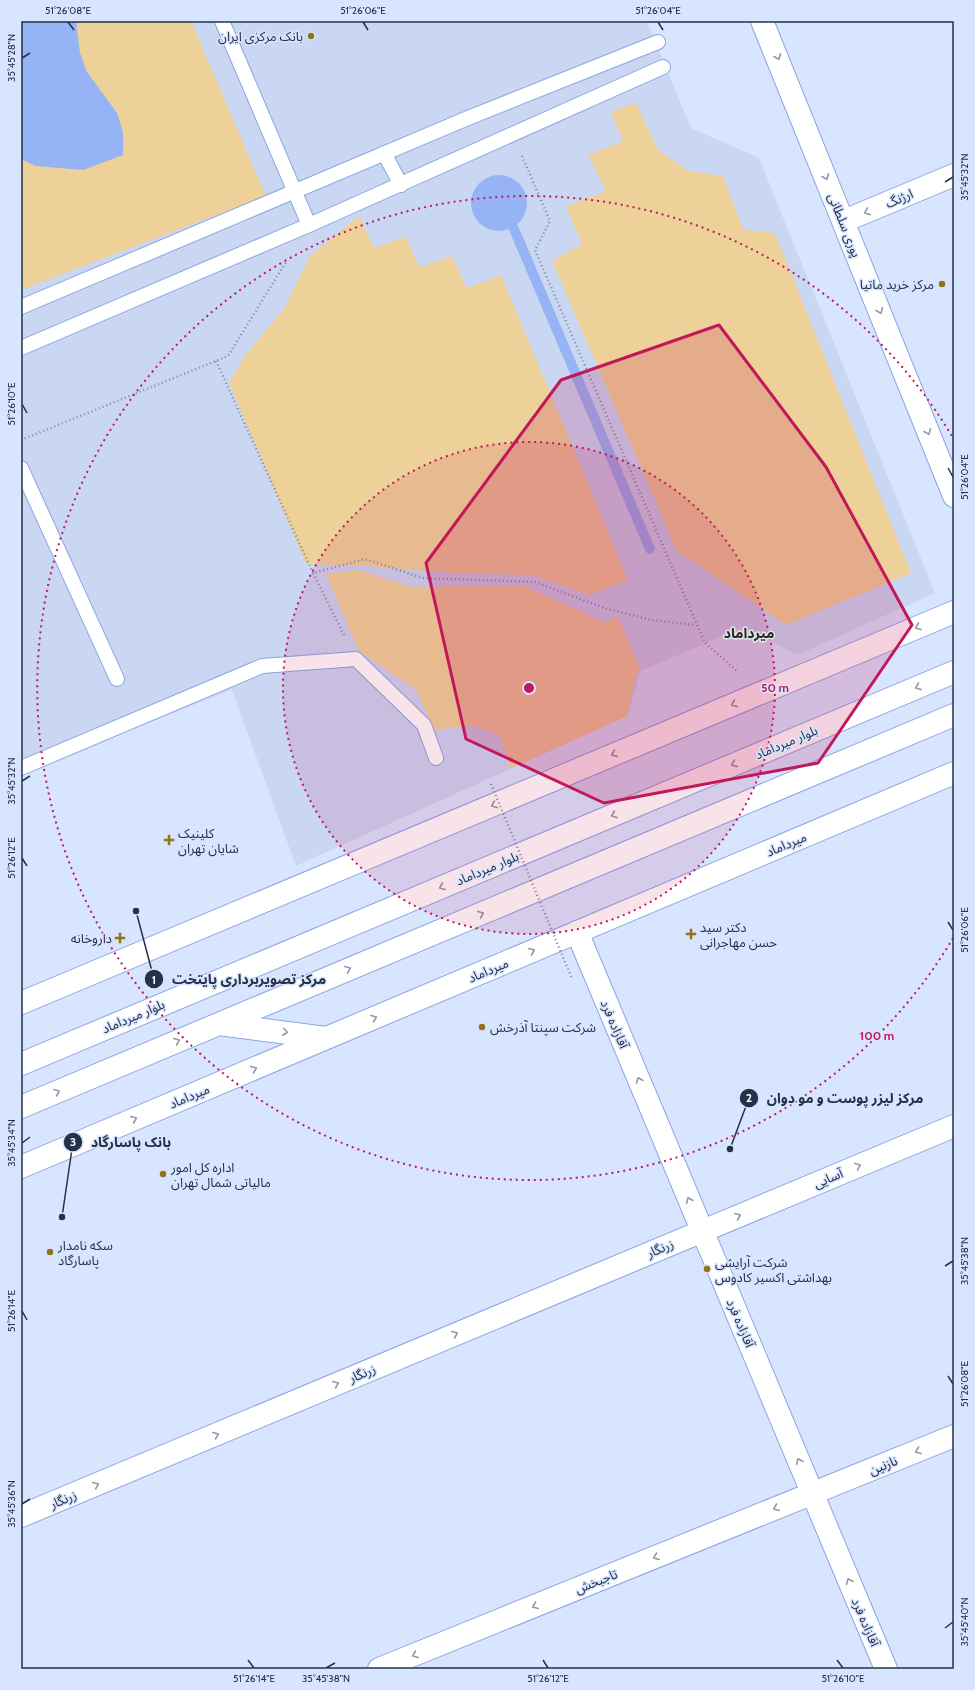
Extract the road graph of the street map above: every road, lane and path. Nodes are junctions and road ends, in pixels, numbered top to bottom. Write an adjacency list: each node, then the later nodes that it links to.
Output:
1 (222, 21): 9 (lane)
2 (762, 21): 10 (main road, پوری سلطانی, one-way to 10)
3 (658, 42): 6 (lane)
4 (663, 67): 5 (lane)
5 (512, 135): 8 (lane); 20 (path)
6 (384, 153): 8 (lane); 9 (lane)
7 (954, 175): 10 (main road, ارژنگ, one-way to 10)
8 (401, 185): 11 (lane)
9 (294, 191): 11 (lane); 12 (lane)
10 (844, 221): 17 (main road, پوری سلطانی, one-way to 17)
11 (309, 225): 13 (lane); 14 (path)
12 (21, 307)
13 (21, 348)
14 (216, 361): 15 (path); 18 (path)
15 (21, 440)
16 (21, 468): 23 (lane)
17 (954, 496)
18 (313, 573): 20 (path); 21 (path)
19 (954, 612): 24 (main road, one-way to 24)
20 (697, 625): 24 (path)
21 (356, 659): 26 (lane); 27 (lane)
22 (954, 672): 35 (main road, بلوار میرداماد, one-way to 35)
23 (117, 679)
24 (761, 693): 32 (main road, one-way to 32)
25 (954, 715): 33 (main road, one-way to 25)
26 (436, 758)
27 (21, 768)
28 (954, 773): 30 (main road, میرداماد)
29 (491, 784): 31 (path, bridge)
30 (577, 932): 34 (main road, میرداماد, one-way to 30); 39 (main road, آقازاده فرد, one-way to 30)
31 (572, 979)
32 (21, 1003)
33 (218, 1024): 34 (main road, one-way to 34); 36 (main road, one-way to 33)
34 (327, 1038): 38 (main road, میرداماد, one-way to 34)
35 (21, 1064)
36 (21, 1107)
37 (954, 1126): 39 (main road, آسایی, one-way to 37)
38 (21, 1167)
39 (702, 1231): 41 (main road, آقازاده فرد, one-way to 39); 42 (main road, زرنگار, one-way to 39)
40 (954, 1436): 41 (main road, نازنین, one-way to 41)
41 (812, 1494): 43 (main road, تاجبخش, one-way to 43); 44 (main road, آقازاده فرد, one-way to 41)
42 (21, 1516)
43 (380, 1669)
44 (886, 1669)

